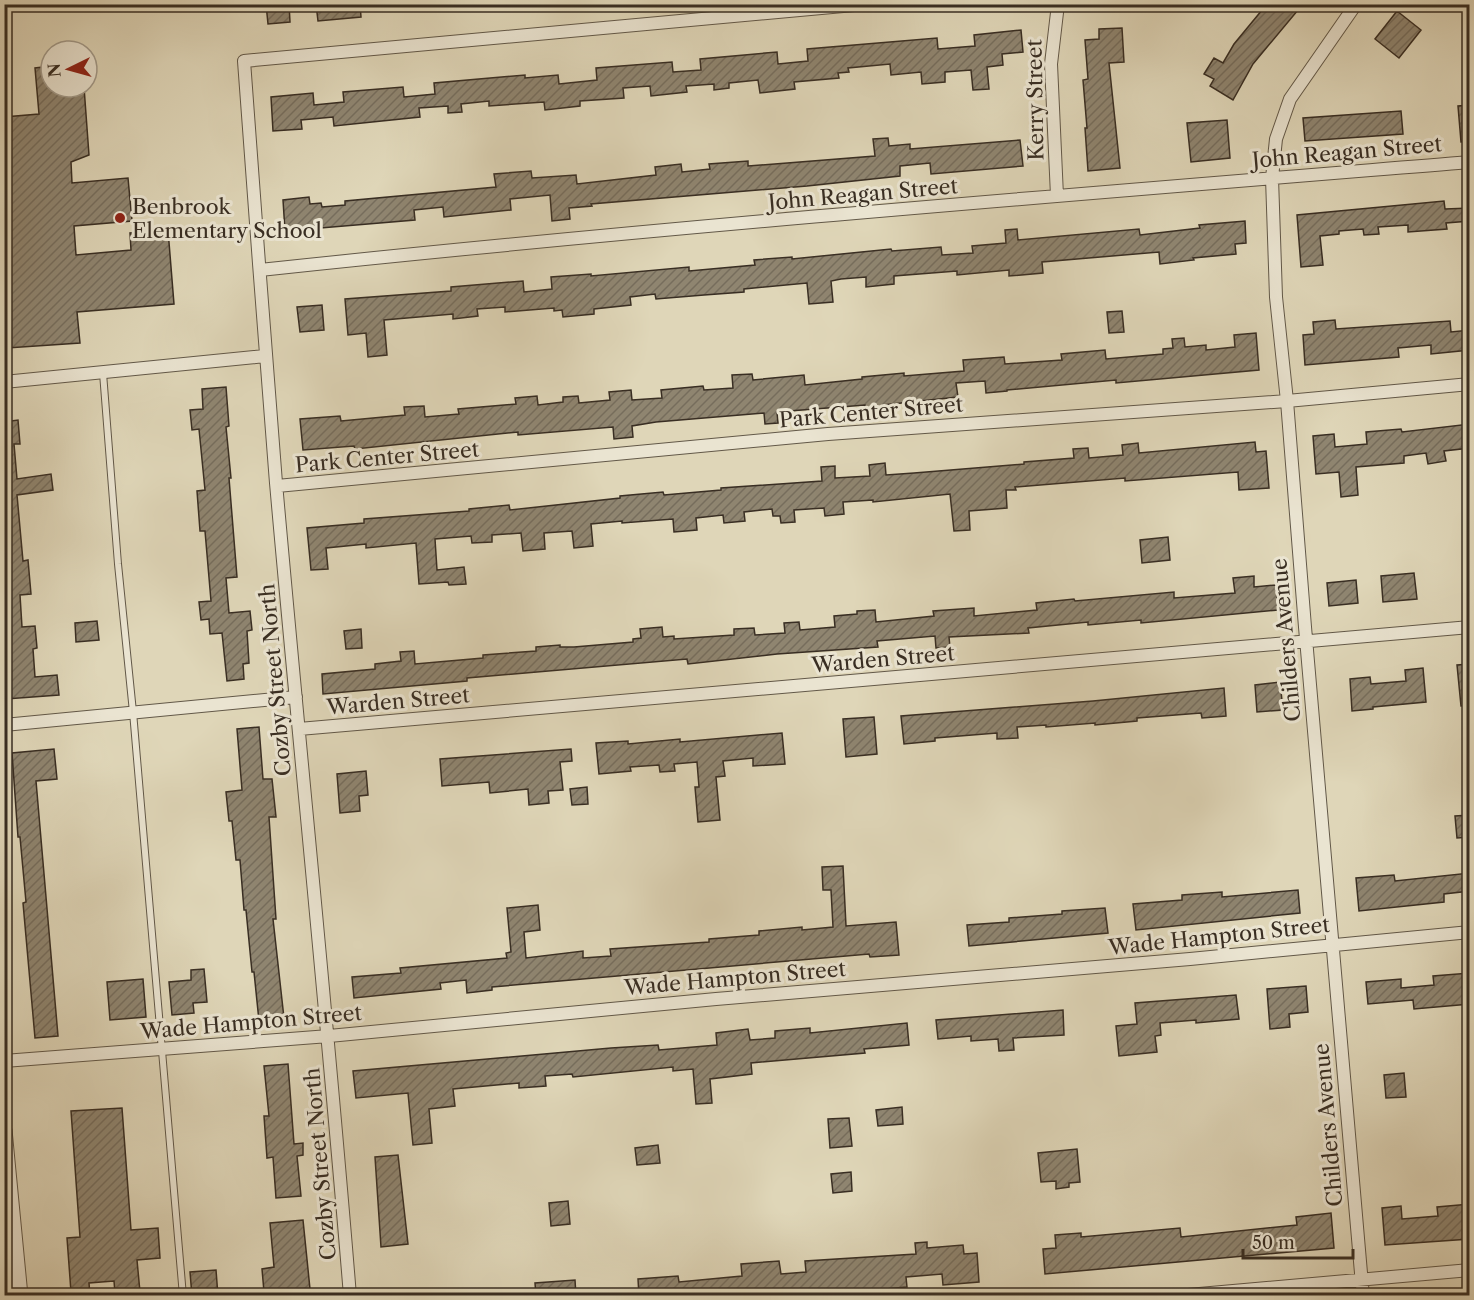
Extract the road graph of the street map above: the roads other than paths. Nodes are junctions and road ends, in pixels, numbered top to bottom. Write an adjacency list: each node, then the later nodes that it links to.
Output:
1 (865, 4): 4 (street)
2 (1058, 4): 7 (street, Kerry Street)
3 (1356, 4): 6 (street, Childers Avenue)
4 (826, 6): 8 (street, Cozby Street North)
5 (1470, 162): 6 (street, John Reagan Street)
6 (1272, 178): 7 (street, John Reagan Street); 13 (street, Childers Avenue)
7 (1057, 196): 8 (street, John Reagan Street)
8 (260, 270): 9 (street, Cozby Street North)
9 (266, 356): 10 (street); 14 (street, Cozby Street North)
10 (103, 372): 11 (street); 18 (lane)
11 (4, 382)
12 (1470, 384): 13 (street, Park Center Street)
13 (1287, 401): 14 (street, Park Center Street); 16 (street, Childers Avenue)
14 (277, 486): 17 (street, Cozby Street North)
15 (1470, 627): 16 (street, Warden Street)
16 (1306, 642): 20 (street, Warden Street); 22 (street, Childers Avenue)
17 (296, 696): 18 (street, Warden Street); 20 (street, Cozby Street North)
18 (134, 712): 19 (street, Warden Street); 24 (lane)
19 (4, 725)
20 (299, 729): 23 (street, Cozby Street North)
21 (1470, 932): 22 (street, Wade Hampton Street)
22 (1332, 944): 23 (street, Wade Hampton Street); 29 (street, Childers Avenue)
23 (329, 1036): 24 (street, Wade Hampton Street); 32 (street, Cozby Street North)
24 (162, 1049): 25 (street, Wade Hampton Street); 31 (lane)
25 (4, 1061)
26 (4, 1130): 27 (street)
27 (7, 1177): 30 (street)
28 (1470, 1270): 29 (street)
29 (1362, 1279): 33 (street); 34 (street, Childers Avenue)
30 (20, 1296)
31 (183, 1296)
32 (350, 1296)
33 (1177, 1296)
34 (1363, 1296)

